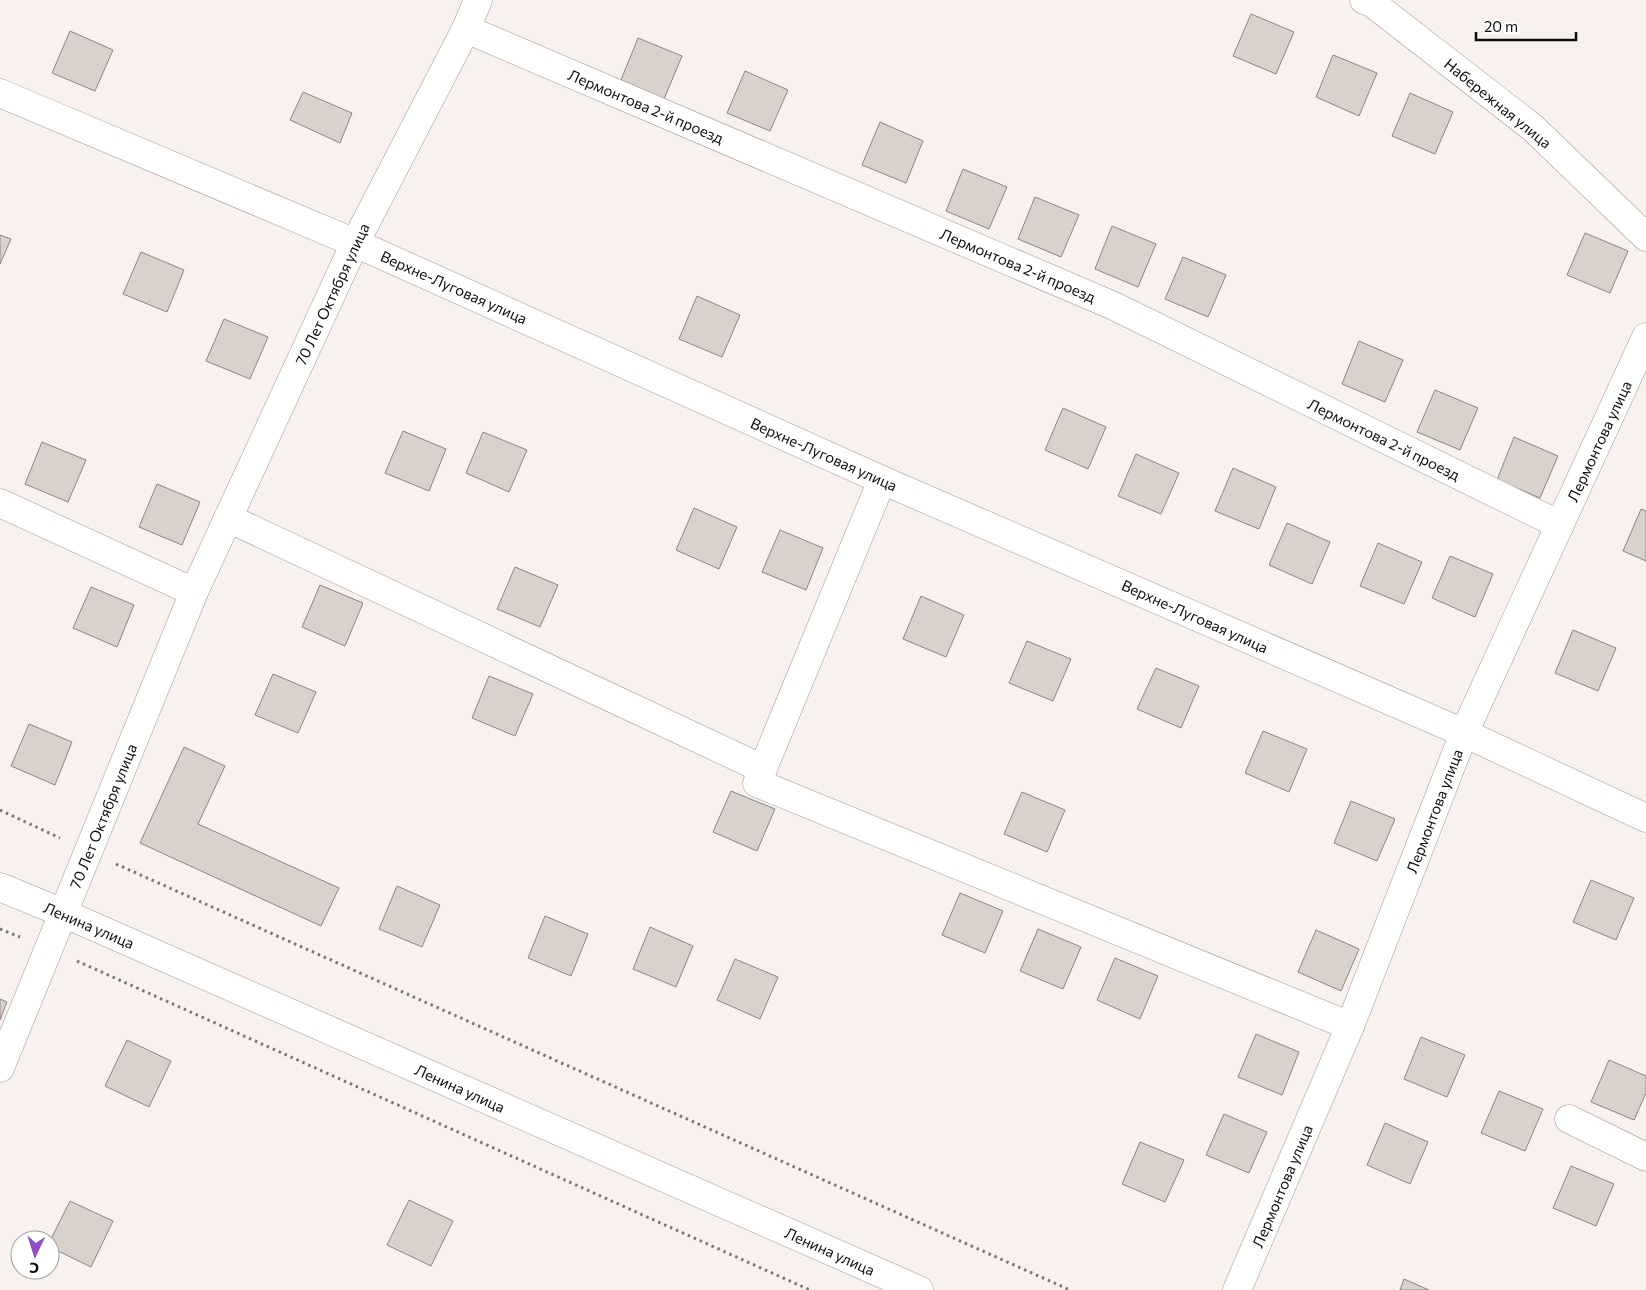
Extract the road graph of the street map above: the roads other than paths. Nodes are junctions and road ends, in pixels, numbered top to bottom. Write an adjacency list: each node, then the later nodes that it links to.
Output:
1 (478, 0): 3 (street, 70 Лет Октября улица)
2 (1364, 0): 5 (street, Набережная улица)
3 (466, 28): 6 (street, 70 Лет Октября улица); 11 (street, Лермонтова 2-й проезд)
4 (0, 93): 6 (street, Верхне-Луговая улица)
5 (1646, 237)
6 (356, 243): 8 (street, Верхне-Луговая улица); 10 (street, 70 Лет Октября улица)
7 (1646, 337): 11 (street, Лермонтова улица)
8 (882, 480): 13 (street, Верхне-Луговая улица); 14 (street)
9 (0, 503): 12 (street)
10 (228, 518): 12 (street, 70 Лет Октября улица); 14 (street)
11 (1560, 525): 13 (street, Лермонтова улица)
12 (194, 592): 17 (street, 70 Лет Октября улица)
13 (1464, 733): 15 (street, Верхне-Луговая улица); 18 (street, Лермонтова улица)
14 (760, 776): 18 (street)
15 (1646, 818)
16 (0, 887): 17 (street, Ленина улица)
17 (63, 913): 19 (street, 70 Лет Октября улица); 22 (street, Ленина улица)
18 (1350, 1026): 23 (street, Лермонтова улица)
19 (0, 1068)
20 (1569, 1119): 21 (street)
21 (1646, 1157)
22 (919, 1290)
23 (1236, 1290)

